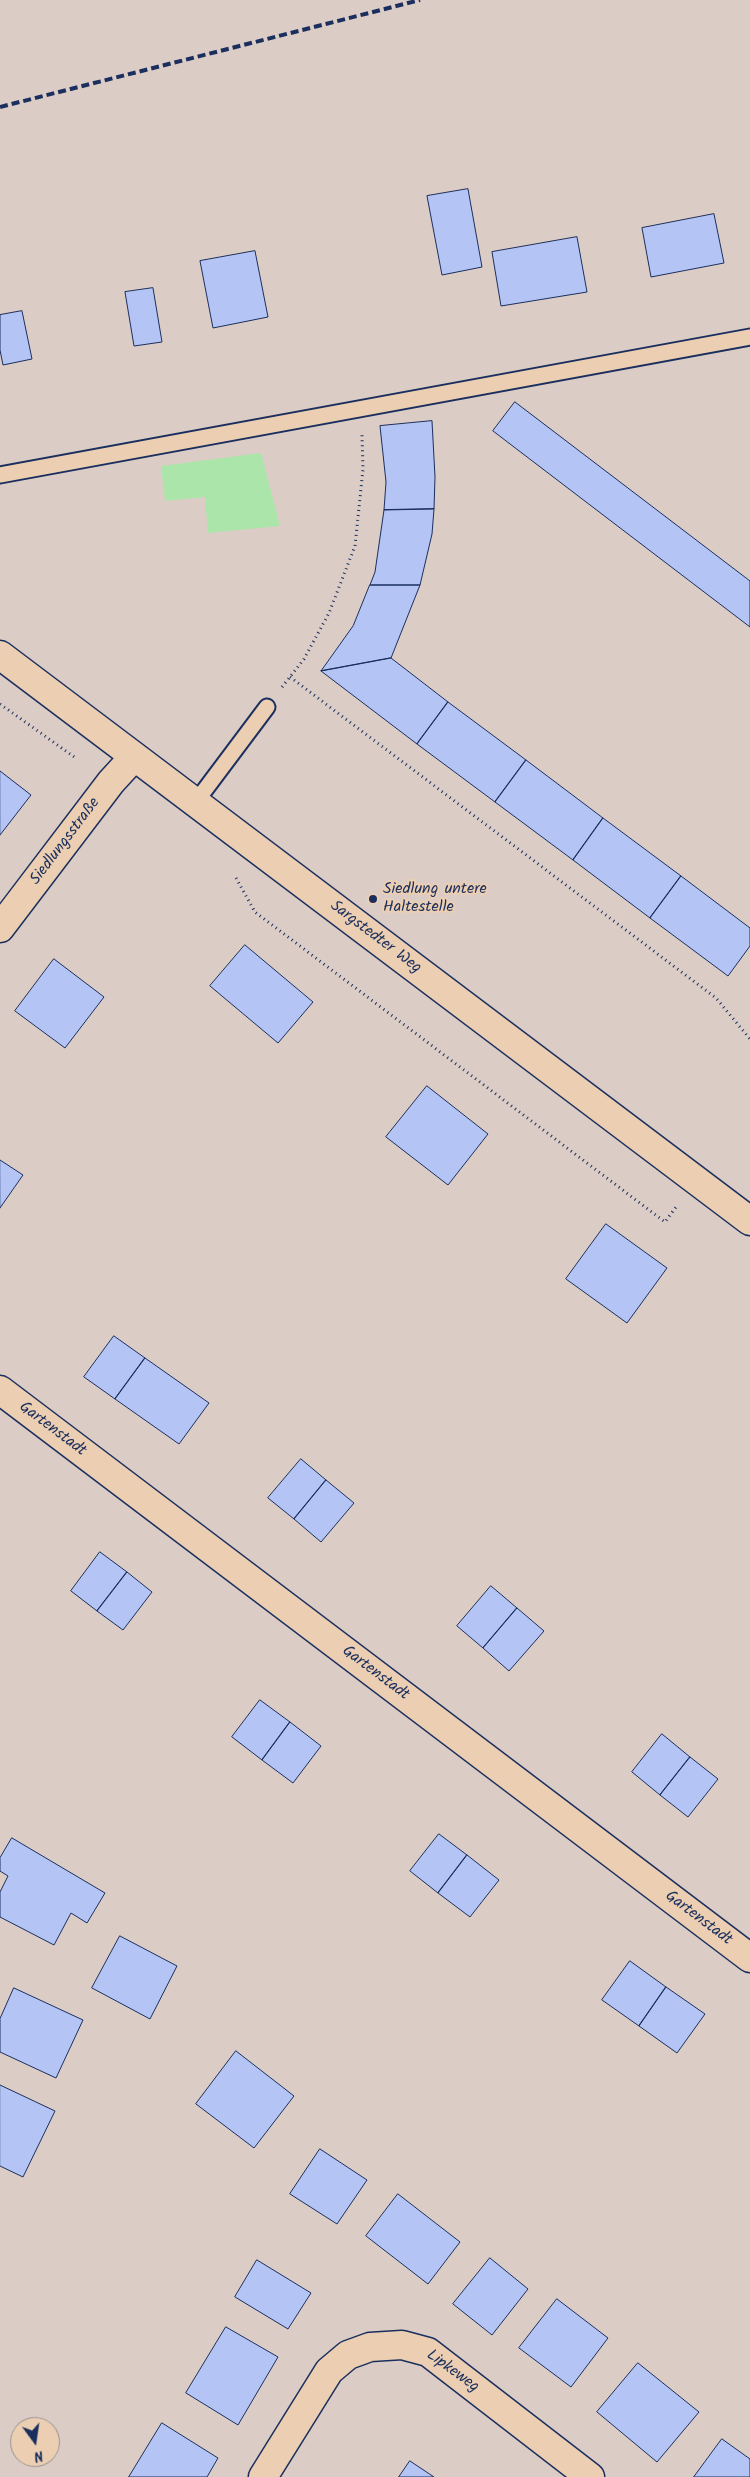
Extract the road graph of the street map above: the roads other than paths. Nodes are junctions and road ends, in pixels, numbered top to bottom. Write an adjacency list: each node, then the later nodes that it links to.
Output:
1 (750, 337): 2 (lane)
2 (0, 475)
3 (0, 655): 5 (street, Sargstedter Weg)
4 (267, 707): 6 (lane)
5 (133, 758): 6 (street, Sargstedter Weg); 7 (street, Siedlungsstraße)
6 (195, 803): 8 (street, Sargstedter Weg)
7 (0, 928)
8 (750, 1221)
9 (0, 1390): 10 (street, Gartenstadt)
10 (750, 1958)
11 (263, 2477): 12 (street, Lipkeweg)
12 (590, 2477)

